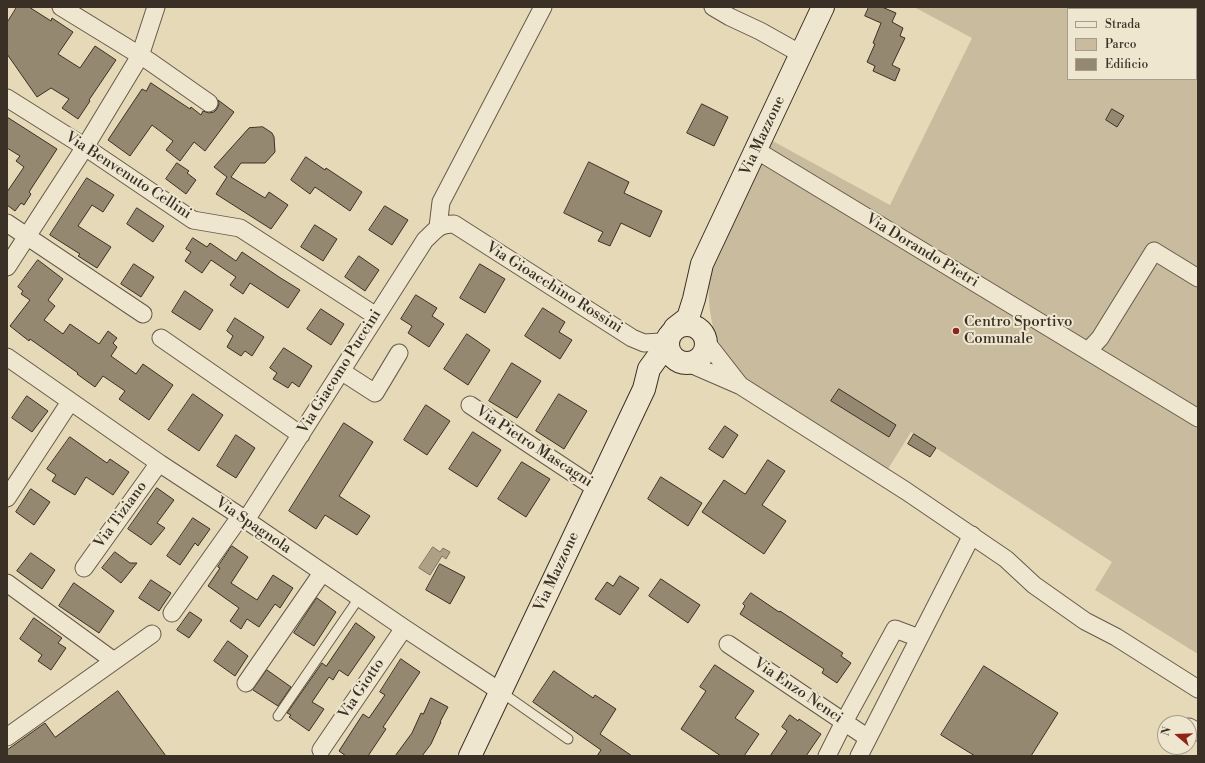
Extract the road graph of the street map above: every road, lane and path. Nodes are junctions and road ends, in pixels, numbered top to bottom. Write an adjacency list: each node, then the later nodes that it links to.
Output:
1 (62, 7): 7 (street)
2 (156, 7): 7 (street)
3 (543, 7): 13 (street)
4 (713, 7): 6 (street)
5 (823, 7): 6 (main road, Via Mazzone)
6 (801, 54): 11 (main road, Via Mazzone)
7 (140, 56): 9 (street); 10 (street)
8 (7, 98): 10 (street, Via Benvenuto Cellini)
9 (209, 103)
10 (86, 147): 14 (street); 19 (street, Via Benvenuto Cellini)
11 (756, 150): 15 (main road, Via Mazzone); 23 (street, Via Dorando Pietri)
12 (7, 223): 14 (street)
13 (438, 227): 19 (street, Via Giacomo Puccini); 20 (street, Via Gioacchino Rossini)
14 (27, 236): 16 (street); 18 (street)
15 (702, 264): 20 (main road, Via Mazzone); 21 (main road, Via Mazzone)
16 (7, 267)
17 (1198, 278): 23 (street)
18 (143, 314)
19 (376, 316): 27 (street, Via Giacomo Puccini)
20 (671, 332): 21 (main road); 26 (main road); 29 (main road, Via Mazzone)
21 (704, 337): 26 (main road, Via Mazzone); 28 (street)
22 (161, 338): 33 (street)
23 (1088, 351): 32 (street, Via Dorando Pietri)
24 (399, 353): 27 (street)
25 (7, 357): 30 (street, Via Spagnola)
26 (684, 363): 28 (street); 29 (main road, Via Mazzone)
27 (341, 371): 33 (street, Via Giacomo Puccini)
28 (741, 386): 38 (street)
29 (644, 388): 35 (main road, Via Mazzone)
30 (70, 402): 34 (street, Via Spagnola); 36 (street)
31 (470, 405): 35 (street, Via Pietro Mascagni)
32 (1195, 411)
33 (301, 435): 37 (street, Via Giacomo Puccini)
34 (159, 463): 37 (street, Via Spagnola); 39 (street, Via Tiziano)
35 (597, 489): 51 (main road, Via Mazzone)
36 (7, 498)
37 (243, 518): 40 (street, Via Spagnola); 43 (street, Via Giacomo Puccini)
38 (972, 534): 46 (street); 50 (street)
39 (84, 568)
40 (322, 573): 42 (street, Via Spagnola); 49 (street)
41 (7, 583): 48 (street)
42 (359, 598): 44 (street, Via Spagnola); 52 (lane)
43 (172, 613)
44 (404, 628): 51 (street, Via Spagnola); 57 (street, Via Giotto)
45 (152, 634): 48 (street)
46 (919, 638): 53 (street); 55 (street)
47 (728, 644): 53 (street, Via Enzo Nenci)
48 (114, 661): 54 (street)
49 (246, 683)
50 (1198, 689)
51 (501, 692): 56 (lane); 58 (main road, Via Mazzone)
52 (278, 716)
53 (844, 722): 55 (street, Via Enzo Nenci); 59 (street)
54 (7, 737)
55 (868, 738): 60 (street)
56 (568, 740)
57 (321, 750)
58 (470, 756)
59 (827, 756)
60 (859, 756)

